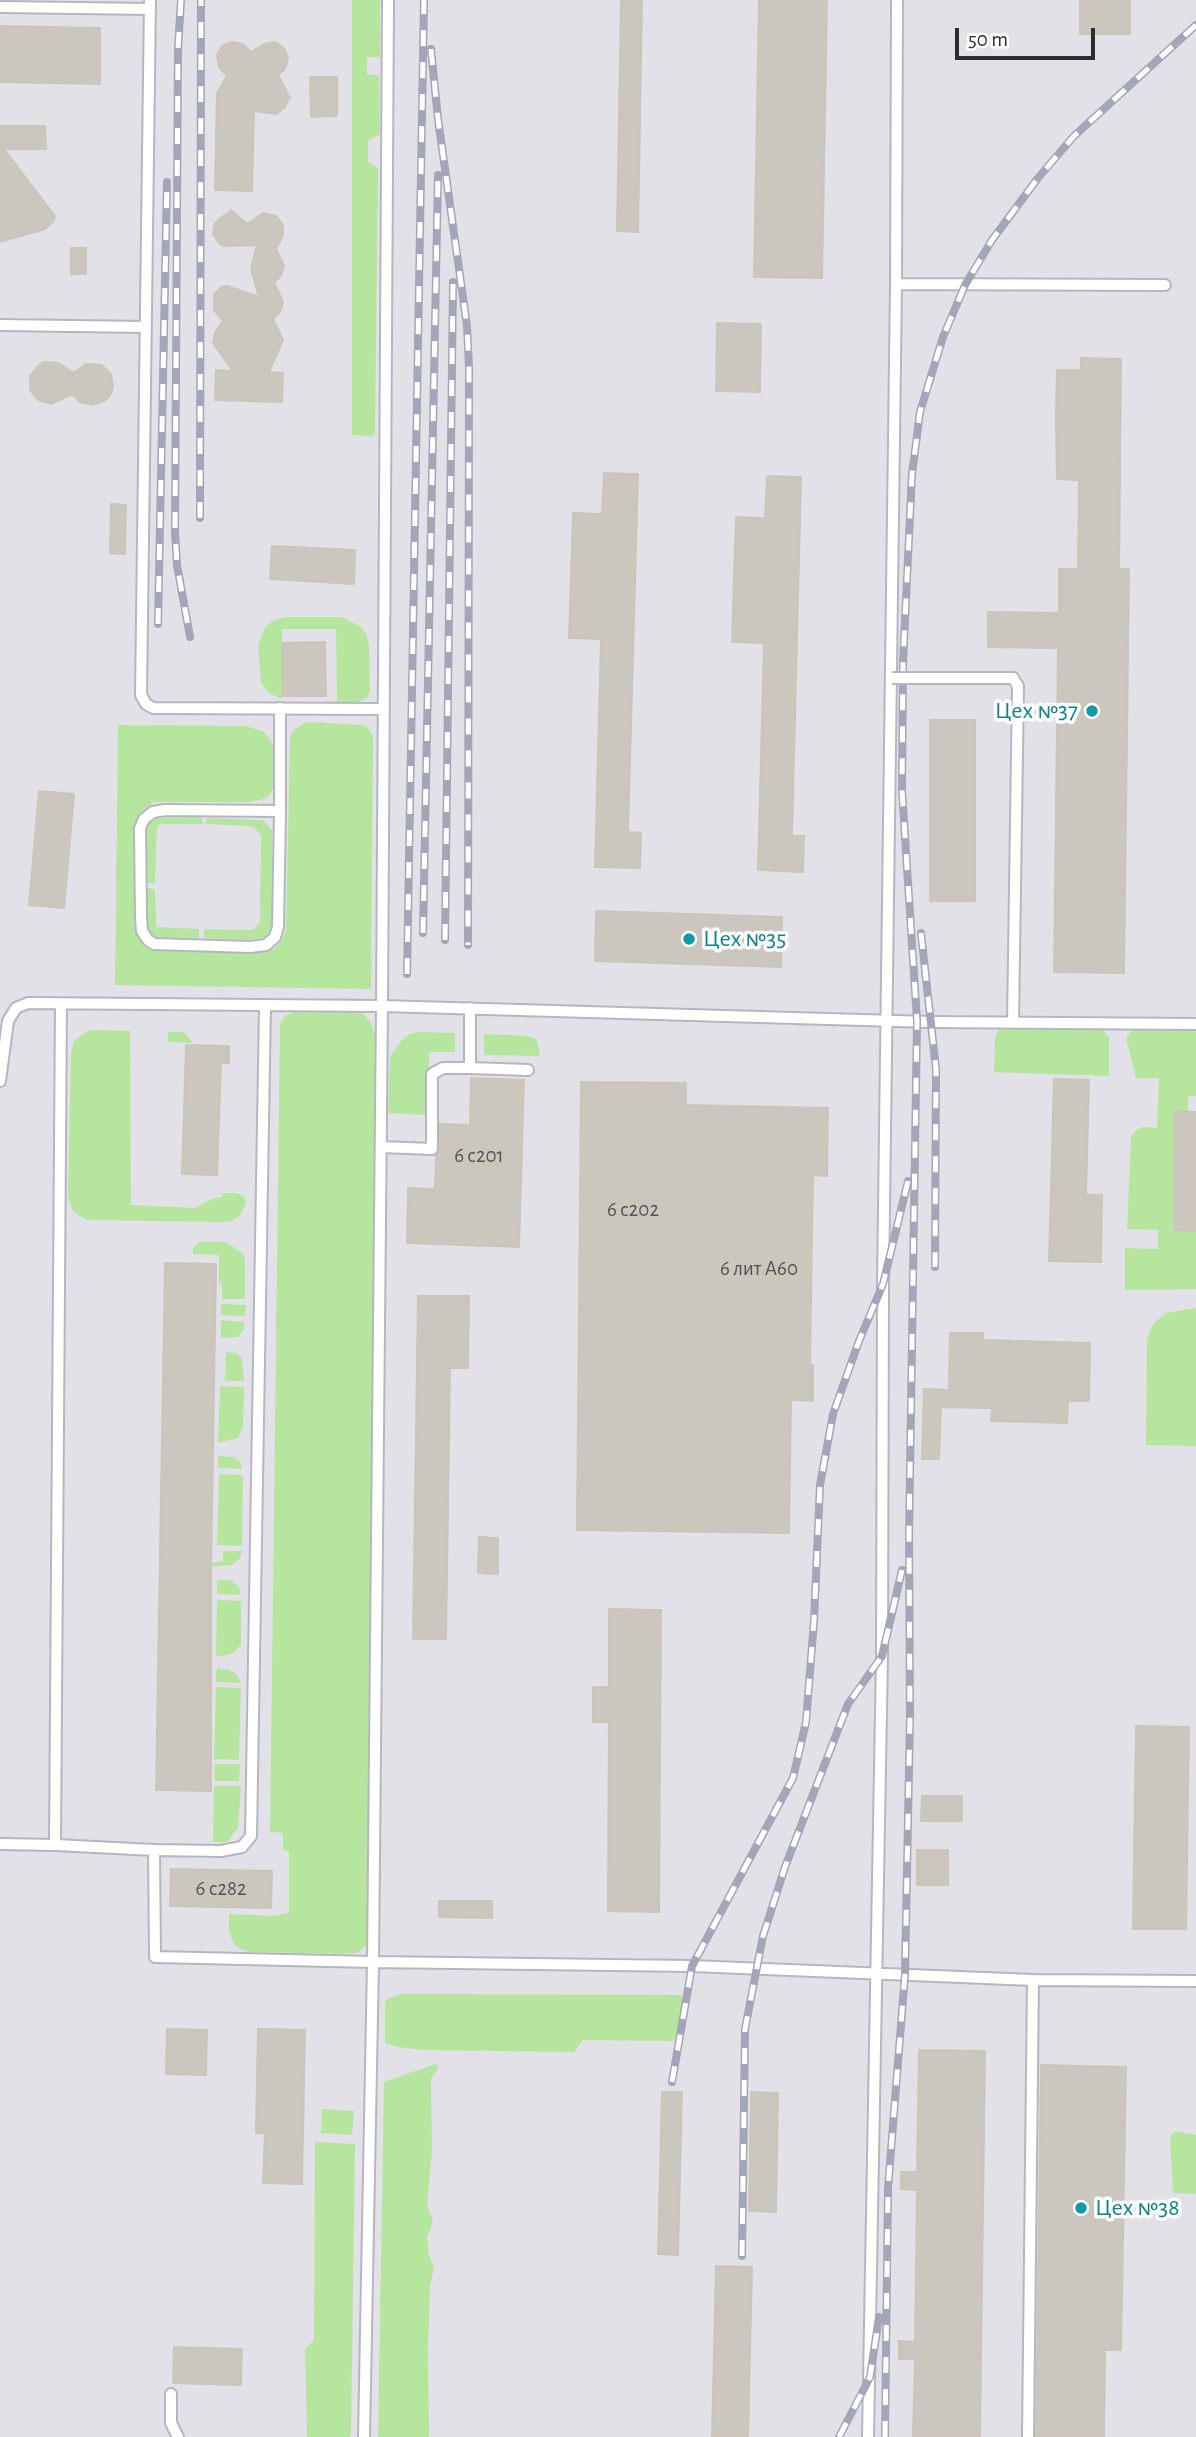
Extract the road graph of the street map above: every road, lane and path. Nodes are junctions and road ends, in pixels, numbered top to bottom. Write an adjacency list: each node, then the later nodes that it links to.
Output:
1 (388, 0): 11 (lane)
2 (897, 0): 5 (lane)
3 (150, 5): 4 (lane); 8 (lane)
4 (0, 7)
5 (896, 284): 6 (lane); 9 (lane)
6 (1165, 285)
7 (0, 325): 8 (lane)
8 (145, 327): 10 (lane)
9 (891, 678): 17 (lane); 18 (lane, bridge)
10 (280, 708): 11 (lane); 12 (lane)
11 (384, 709): 15 (lane)
12 (280, 811): 12 (lane)
13 (61, 1004): 14 (lane); 22 (lane); 25 (lane)
14 (265, 1005): 15 (lane); 26 (lane)
15 (382, 1006): 16 (lane); 23 (lane)
16 (470, 1008): 17 (lane); 20 (lane)
17 (885, 1019): 18 (lane); 28 (lane)
18 (1013, 1023): 19 (lane)
19 (1196, 1024)
20 (470, 1068): 21 (lane); 23 (lane)
21 (528, 1070)
22 (0, 1081)
23 (381, 1147): 27 (lane)
24 (0, 1844): 25 (lane)
25 (55, 1845): 26 (lane)
26 (154, 1850): 27 (lane)
27 (373, 1962): 28 (lane); 33 (lane)
28 (877, 1973): 29 (lane); 34 (lane)
29 (1033, 1980): 30 (lane); 35 (lane)
30 (1196, 1981)
31 (171, 2394): 32 (lane)
32 (178, 2437)
33 (364, 2437)
34 (867, 2437)
35 (1028, 2437)

